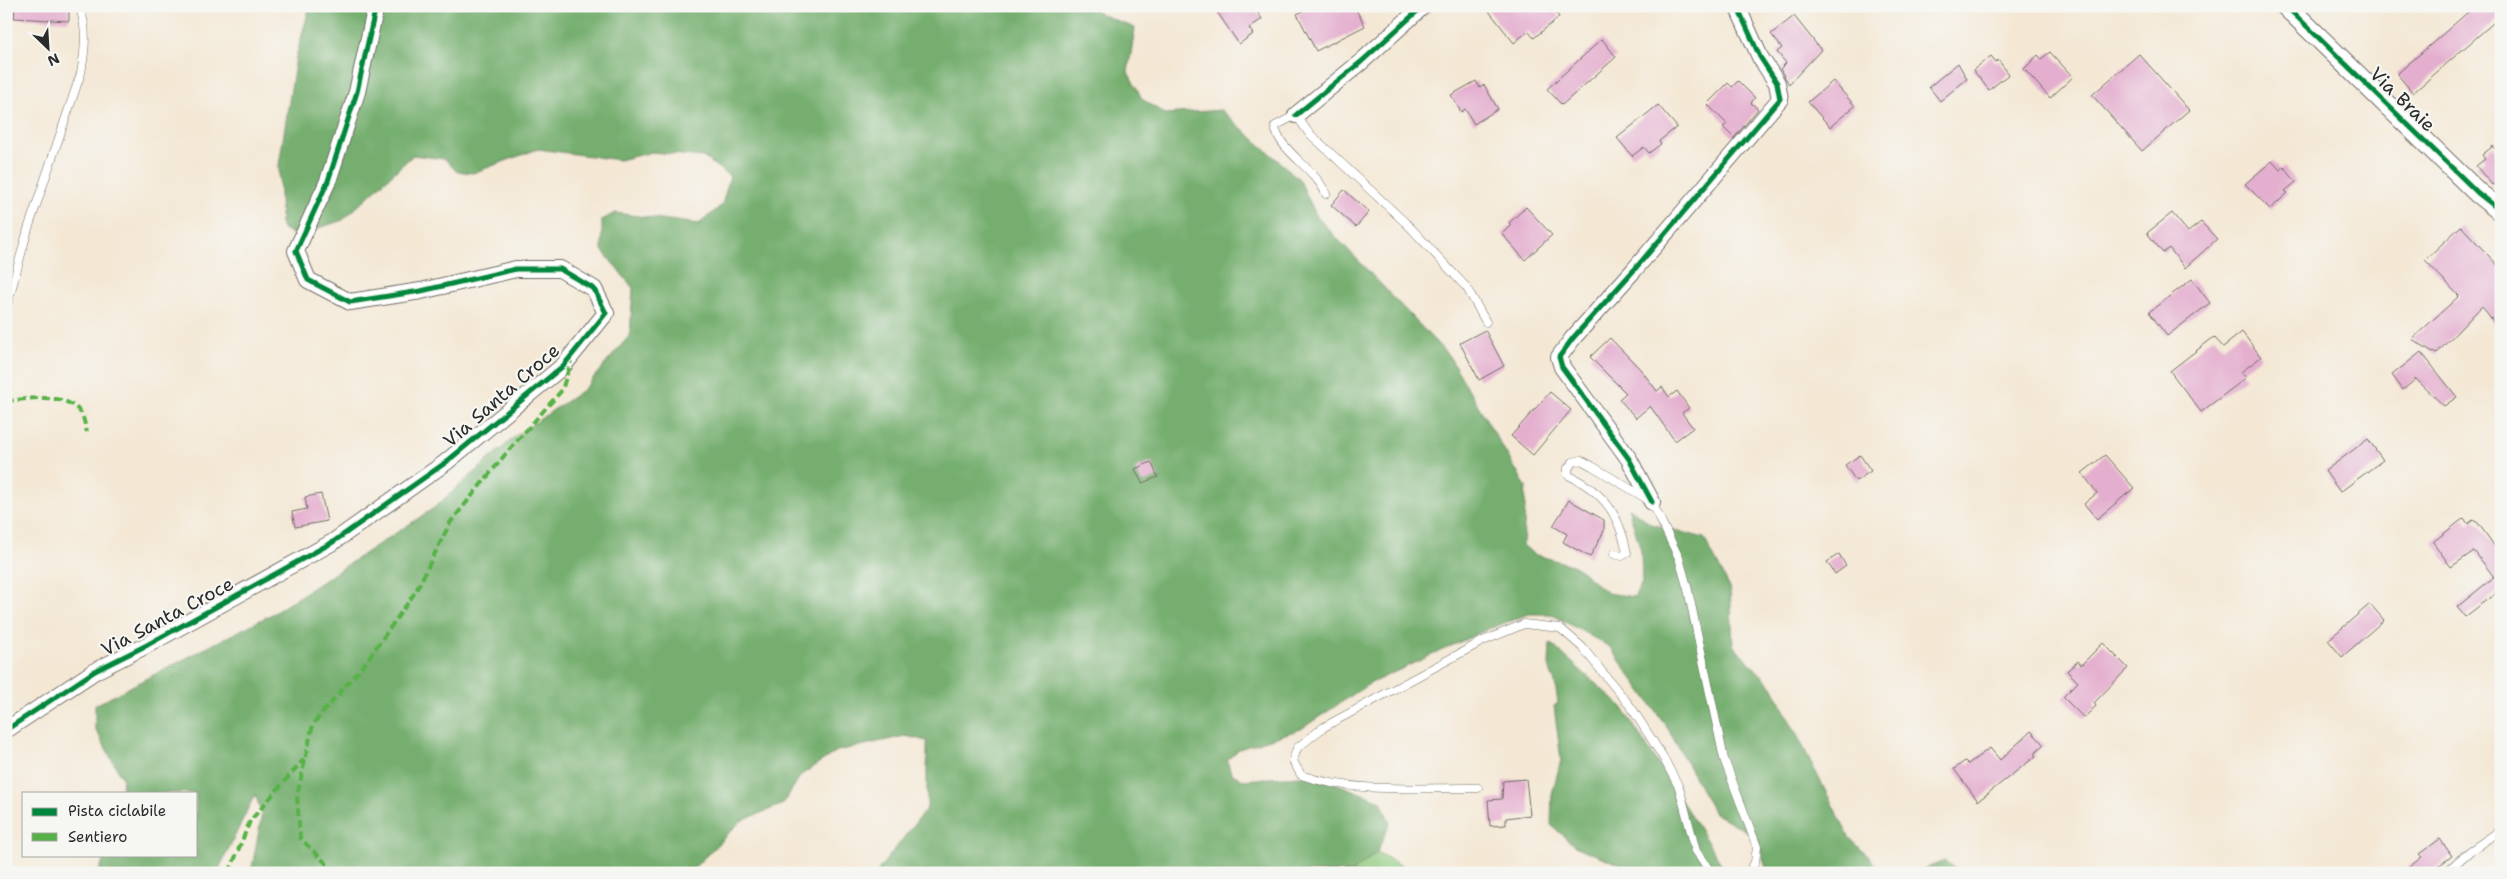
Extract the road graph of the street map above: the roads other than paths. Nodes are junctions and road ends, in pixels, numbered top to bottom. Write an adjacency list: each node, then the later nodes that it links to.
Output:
1 (80, 6): 9 (lane)
2 (376, 6): 13 (street, Via Santa Croce)
3 (1423, 6): 6 (street)
4 (1737, 6): 11 (street)
5 (2286, 6): 8 (street, Via Braie)
6 (1296, 115): 7 (lane); 10 (lane)
7 (1326, 194)
8 (2501, 211)
9 (6, 309)
10 (1486, 322)
11 (1652, 502): 12 (lane); 17 (lane)
12 (1614, 554)
13 (6, 730)
14 (1478, 788): 16 (lane)
15 (2501, 830): 18 (lane)
16 (1717, 873)
17 (1749, 873)
18 (2445, 873)

